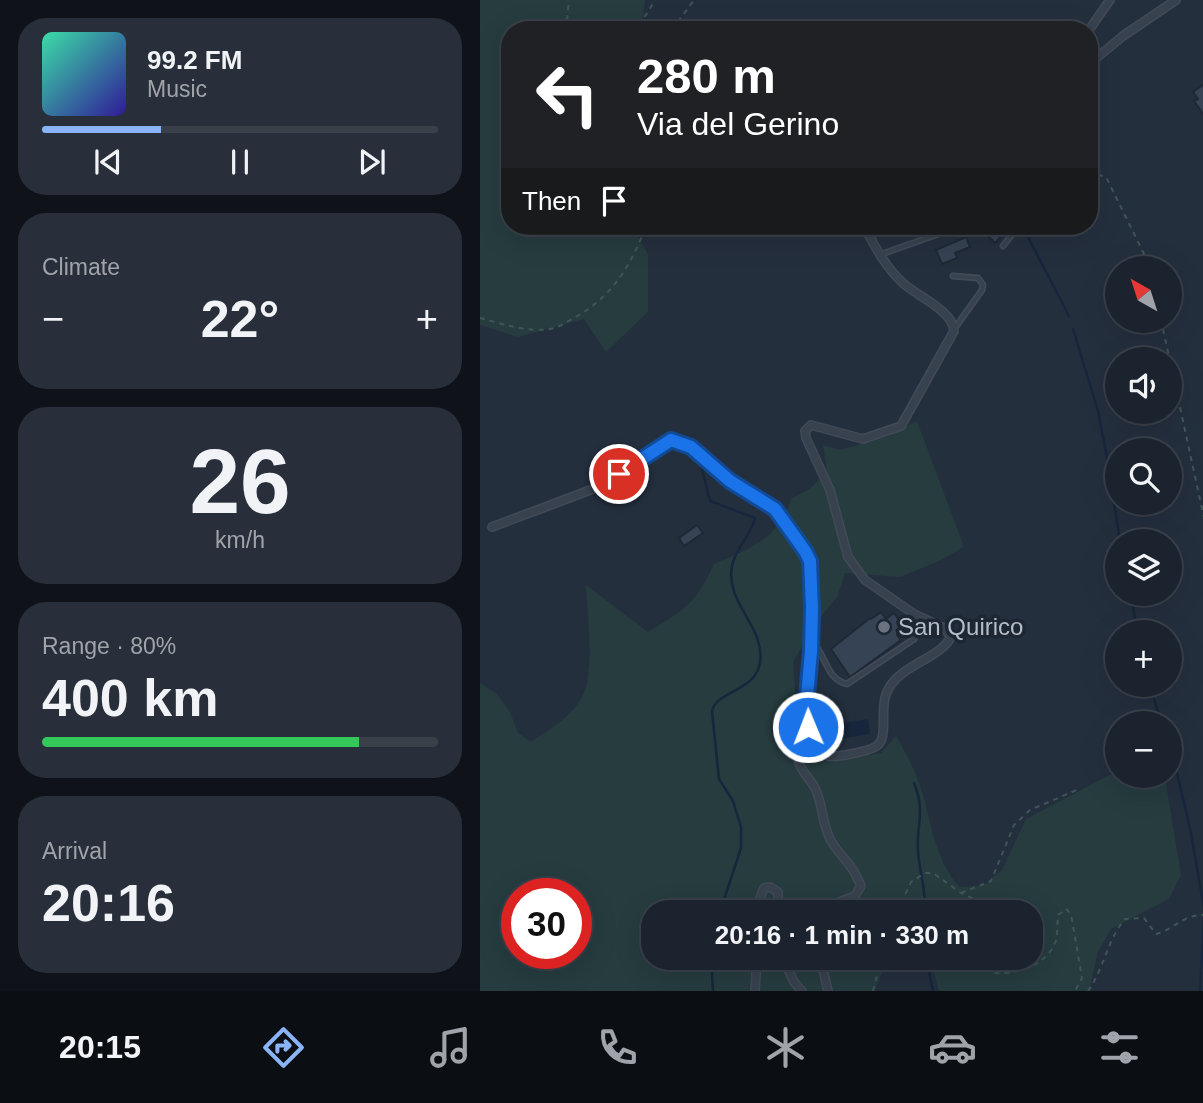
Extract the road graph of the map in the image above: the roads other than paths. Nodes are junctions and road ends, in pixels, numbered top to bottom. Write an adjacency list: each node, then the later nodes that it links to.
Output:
1 (1110, 0): 3 (street)
2 (1176, 0): 4 (street)
3 (1095, 21)
4 (1098, 57)
5 (869, 235): 9 (street)
6 (936, 235): 9 (lane)
7 (1012, 235): 8 (lane)
8 (1003, 246)
9 (880, 255): 11 (street)
10 (953, 276): 11 (lane)
11 (954, 329): 13 (street)
12 (492, 527): 14 (street)
13 (924, 619): 14 (lane); 15 (street)
14 (812, 644): 15 (street)
15 (811, 746): 18 (street)
16 (760, 900): 17 (street)
17 (778, 900)
18 (845, 900)
19 (756, 970): 22 (street)
20 (788, 970): 23 (street)
21 (823, 970): 24 (street)
22 (755, 991)
23 (802, 991)
24 (828, 991)

